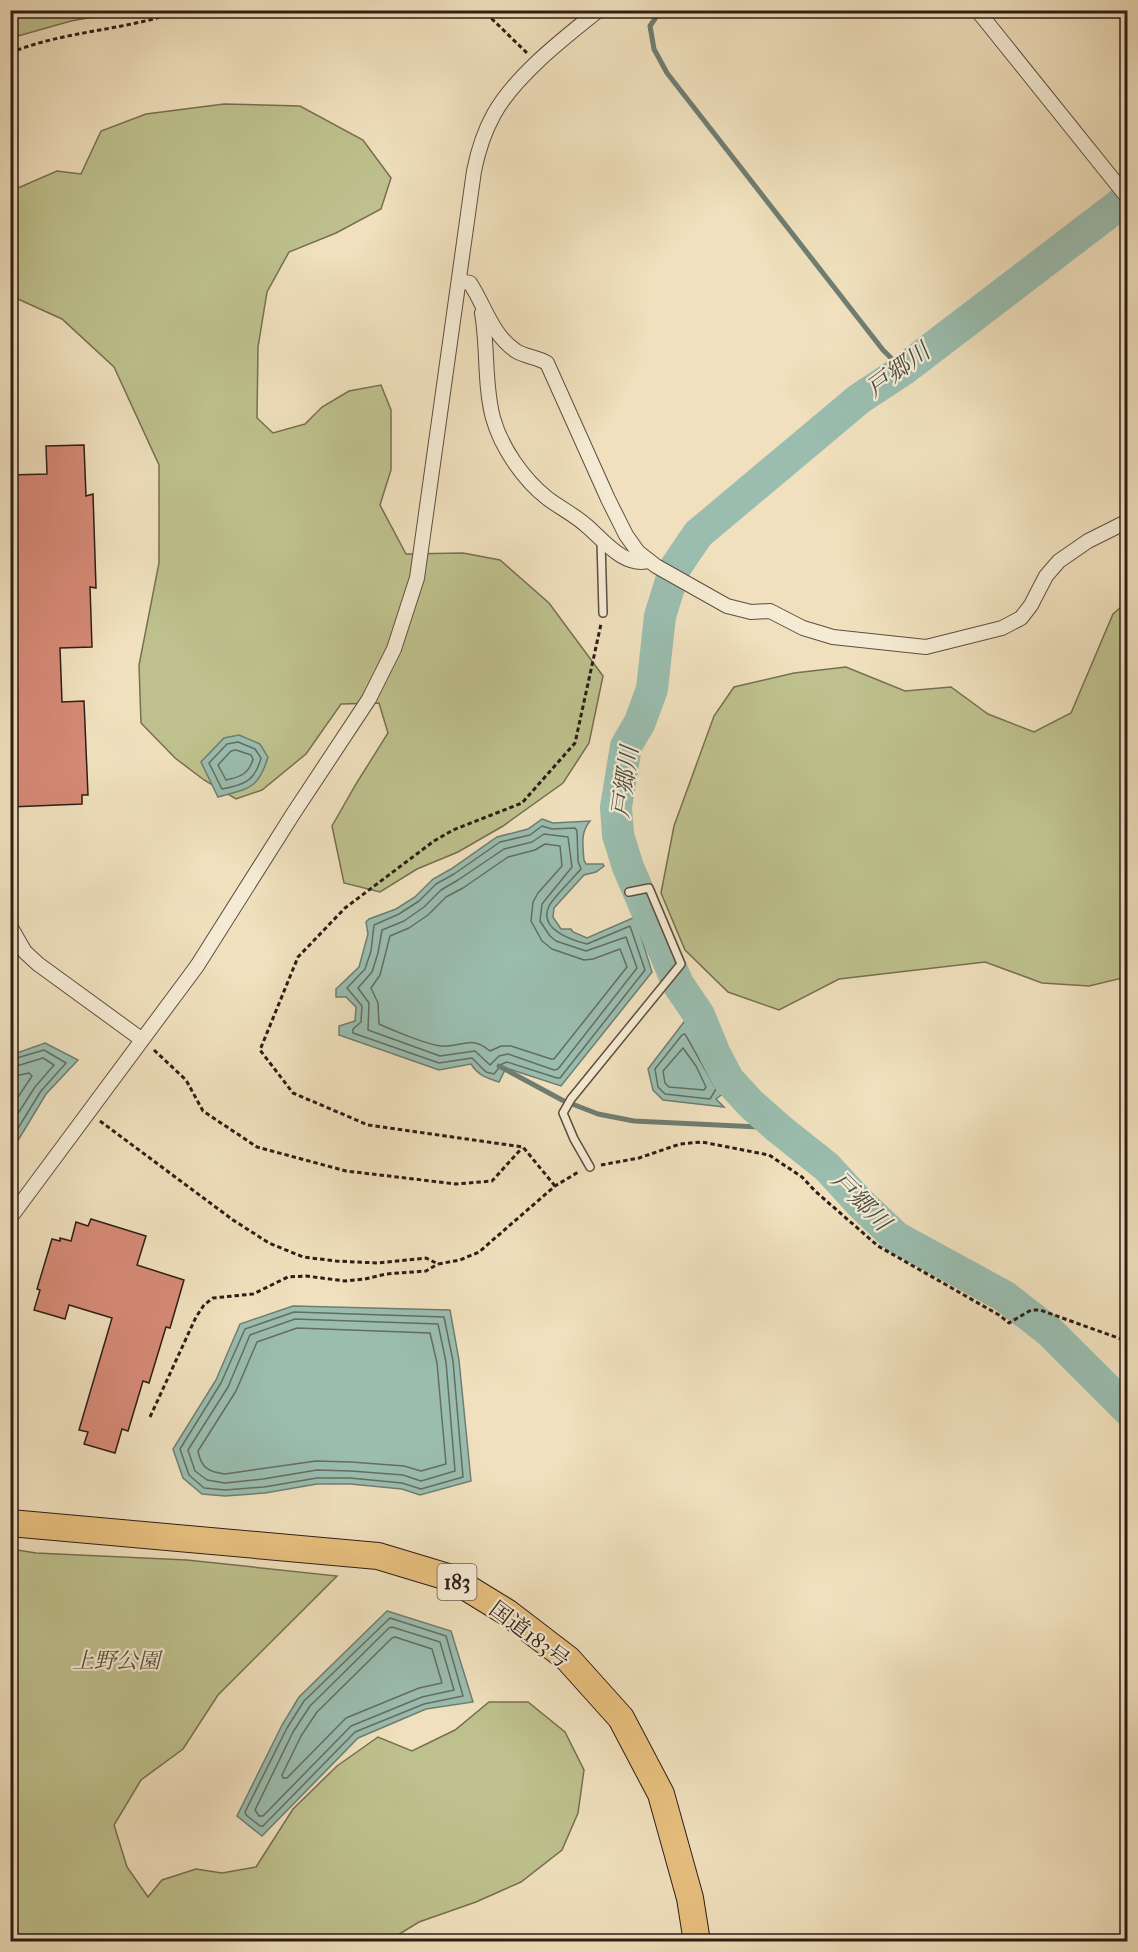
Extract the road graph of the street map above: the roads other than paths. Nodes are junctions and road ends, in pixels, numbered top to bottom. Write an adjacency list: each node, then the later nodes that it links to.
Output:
1 (599, 10): 4 (street)
2 (978, 10): 3 (street)
3 (1128, 198)
4 (459, 281): 5 (street); 12 (street)
5 (481, 305): 7 (street); 8 (street)
6 (1128, 521): 8 (street)
7 (601, 539): 8 (street); 9 (lane)
8 (649, 561)
9 (603, 613)
10 (629, 892): 13 (lane)
11 (10, 926): 12 (street)
12 (141, 1039): 14 (street)
13 (590, 1167)
14 (10, 1218)
15 (10, 1523): 16 (highway, 国道183号 / 183)
16 (697, 1941)

